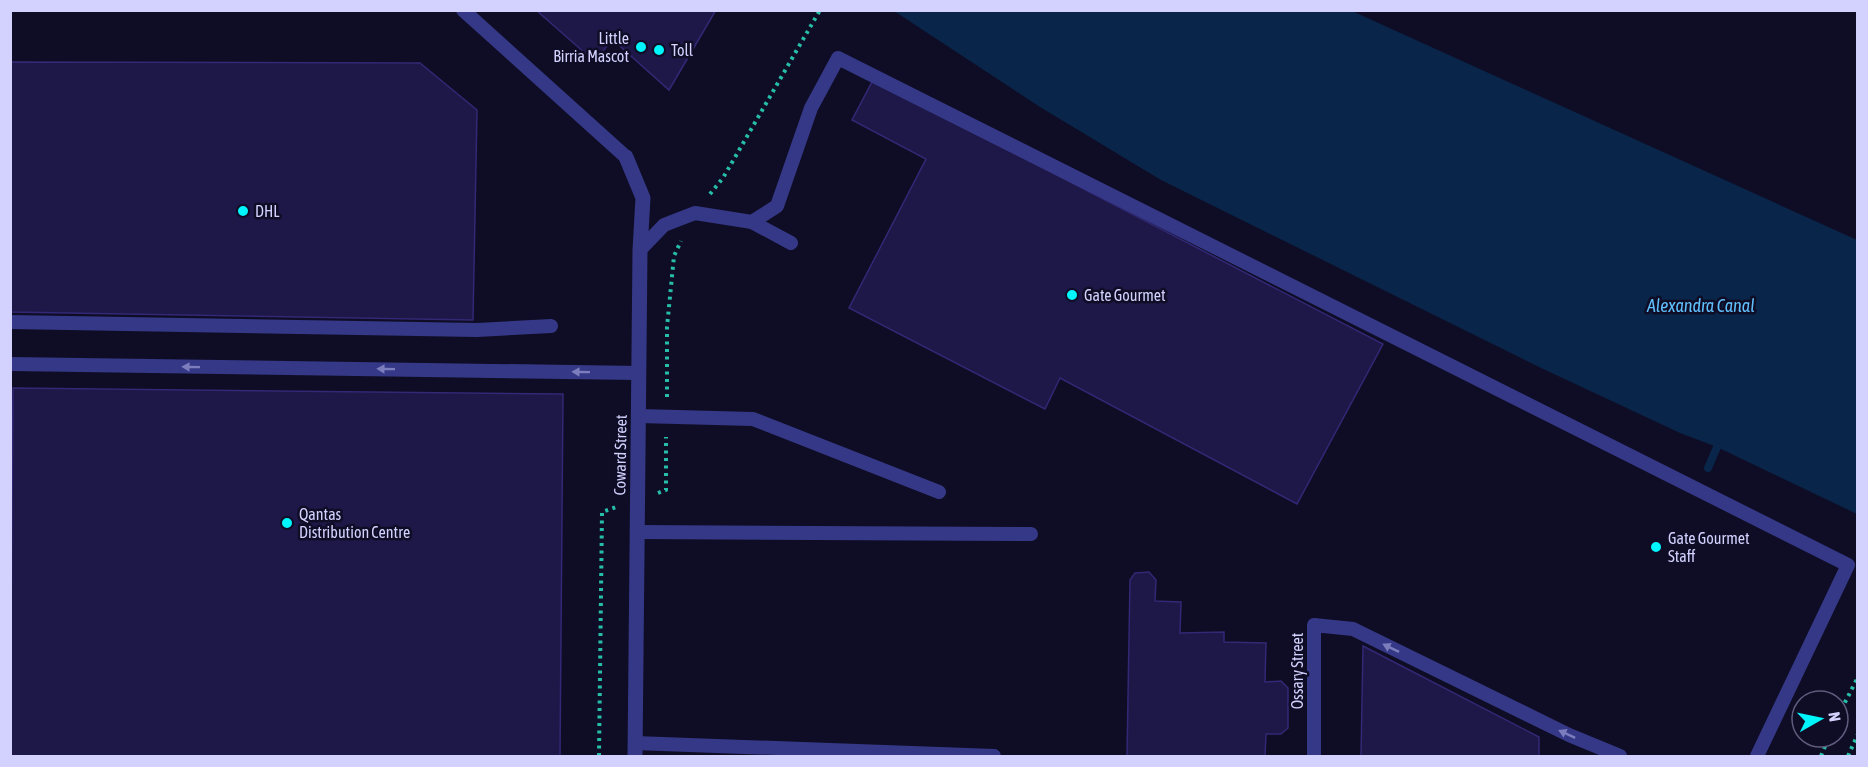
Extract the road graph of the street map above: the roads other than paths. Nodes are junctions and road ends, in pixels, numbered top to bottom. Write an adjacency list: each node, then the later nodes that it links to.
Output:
1 (463, 10): 2 (lane)
2 (626, 157): 5 (street, Coward Street)
3 (752, 222): 4 (lane); 5 (lane); 18 (lane)
4 (791, 243)
5 (640, 250): 9 (street, Coward Street)
6 (10, 322): 7 (lane)
7 (551, 326)
8 (10, 364): 9 (lane, one-way to 8)
9 (639, 373): 10 (street, Coward Street)
10 (639, 416): 11 (lane); 12 (street, Coward Street)
11 (939, 492)
12 (637, 532): 13 (lane); 14 (street, Coward Street)
13 (1031, 534)
14 (635, 750): 15 (lane)
15 (994, 756)
16 (1314, 756): 17 (lane, Ossary Street, one-way to 16)
17 (1620, 756)
18 (1757, 756)

